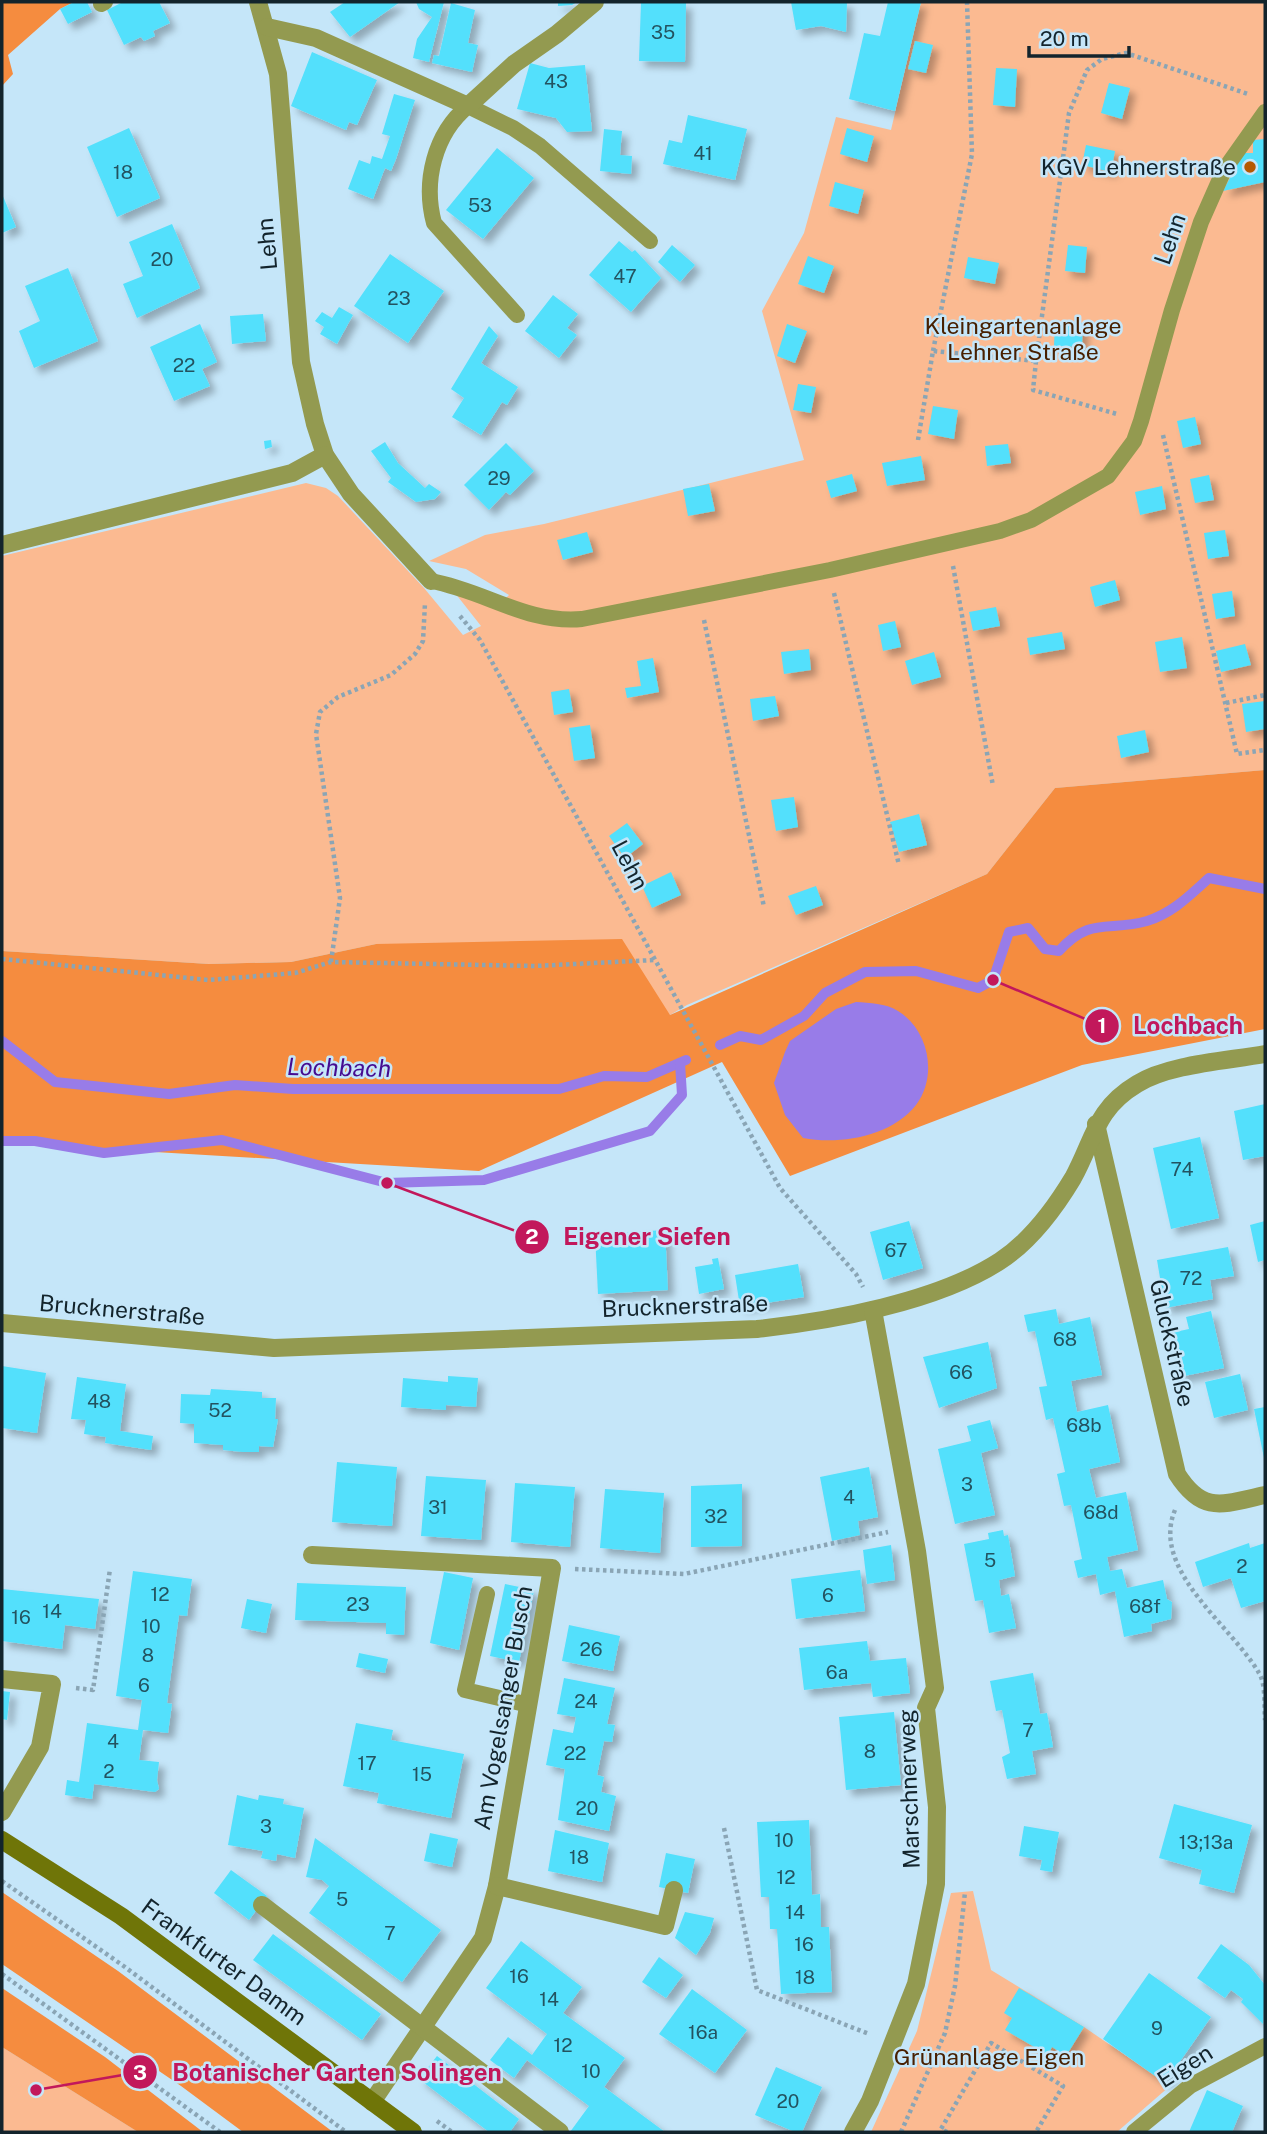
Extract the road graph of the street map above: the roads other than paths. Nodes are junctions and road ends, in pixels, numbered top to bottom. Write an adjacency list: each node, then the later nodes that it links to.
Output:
1 (258, 2): 3 (street, Lehn)
2 (595, 2): 4 (street)
3 (267, 27): 4 (street); 8 (street, Lehn)
4 (468, 106): 6 (lane); 7 (lane)
5 (1265, 112): 10 (lane, Lehn)
6 (650, 242)
7 (517, 315)
8 (325, 455): 9 (street); 10 (street, Lehn)
9 (2, 545)
10 (432, 582)
11 (1265, 1054): 12 (street, Brucknerstraße)
12 (1096, 1124): 13 (street, Brucknerstraße); 15 (street, Gluckstraße)
13 (873, 1310): 14 (street, Brucknerstraße); 30 (street, Marschnerweg)
14 (2, 1323)
15 (1265, 1495)
16 (312, 1555): 19 (street, Am Vogelsanger Busch)
17 (487, 1594): 19 (lane)
18 (2, 1679): 20 (street)
19 (529, 1705): 22 (street, Am Vogelsanger Busch)
20 (2, 1812)
21 (2, 1840): 27 (main road, Frankfurter Damm)
22 (497, 1886): 23 (street); 25 (street, Am Vogelsanger Busch)
23 (674, 1890)
24 (262, 1905): 25 (street)
25 (424, 2026): 27 (street, Am Vogelsanger Busch); 29 (street)
26 (1265, 2046): 31 (lane, Eigen)
27 (372, 2102): 28 (main road, Frankfurter Damm)
28 (412, 2132)
29 (560, 2132)
30 (853, 2132)
31 (1134, 2132)

